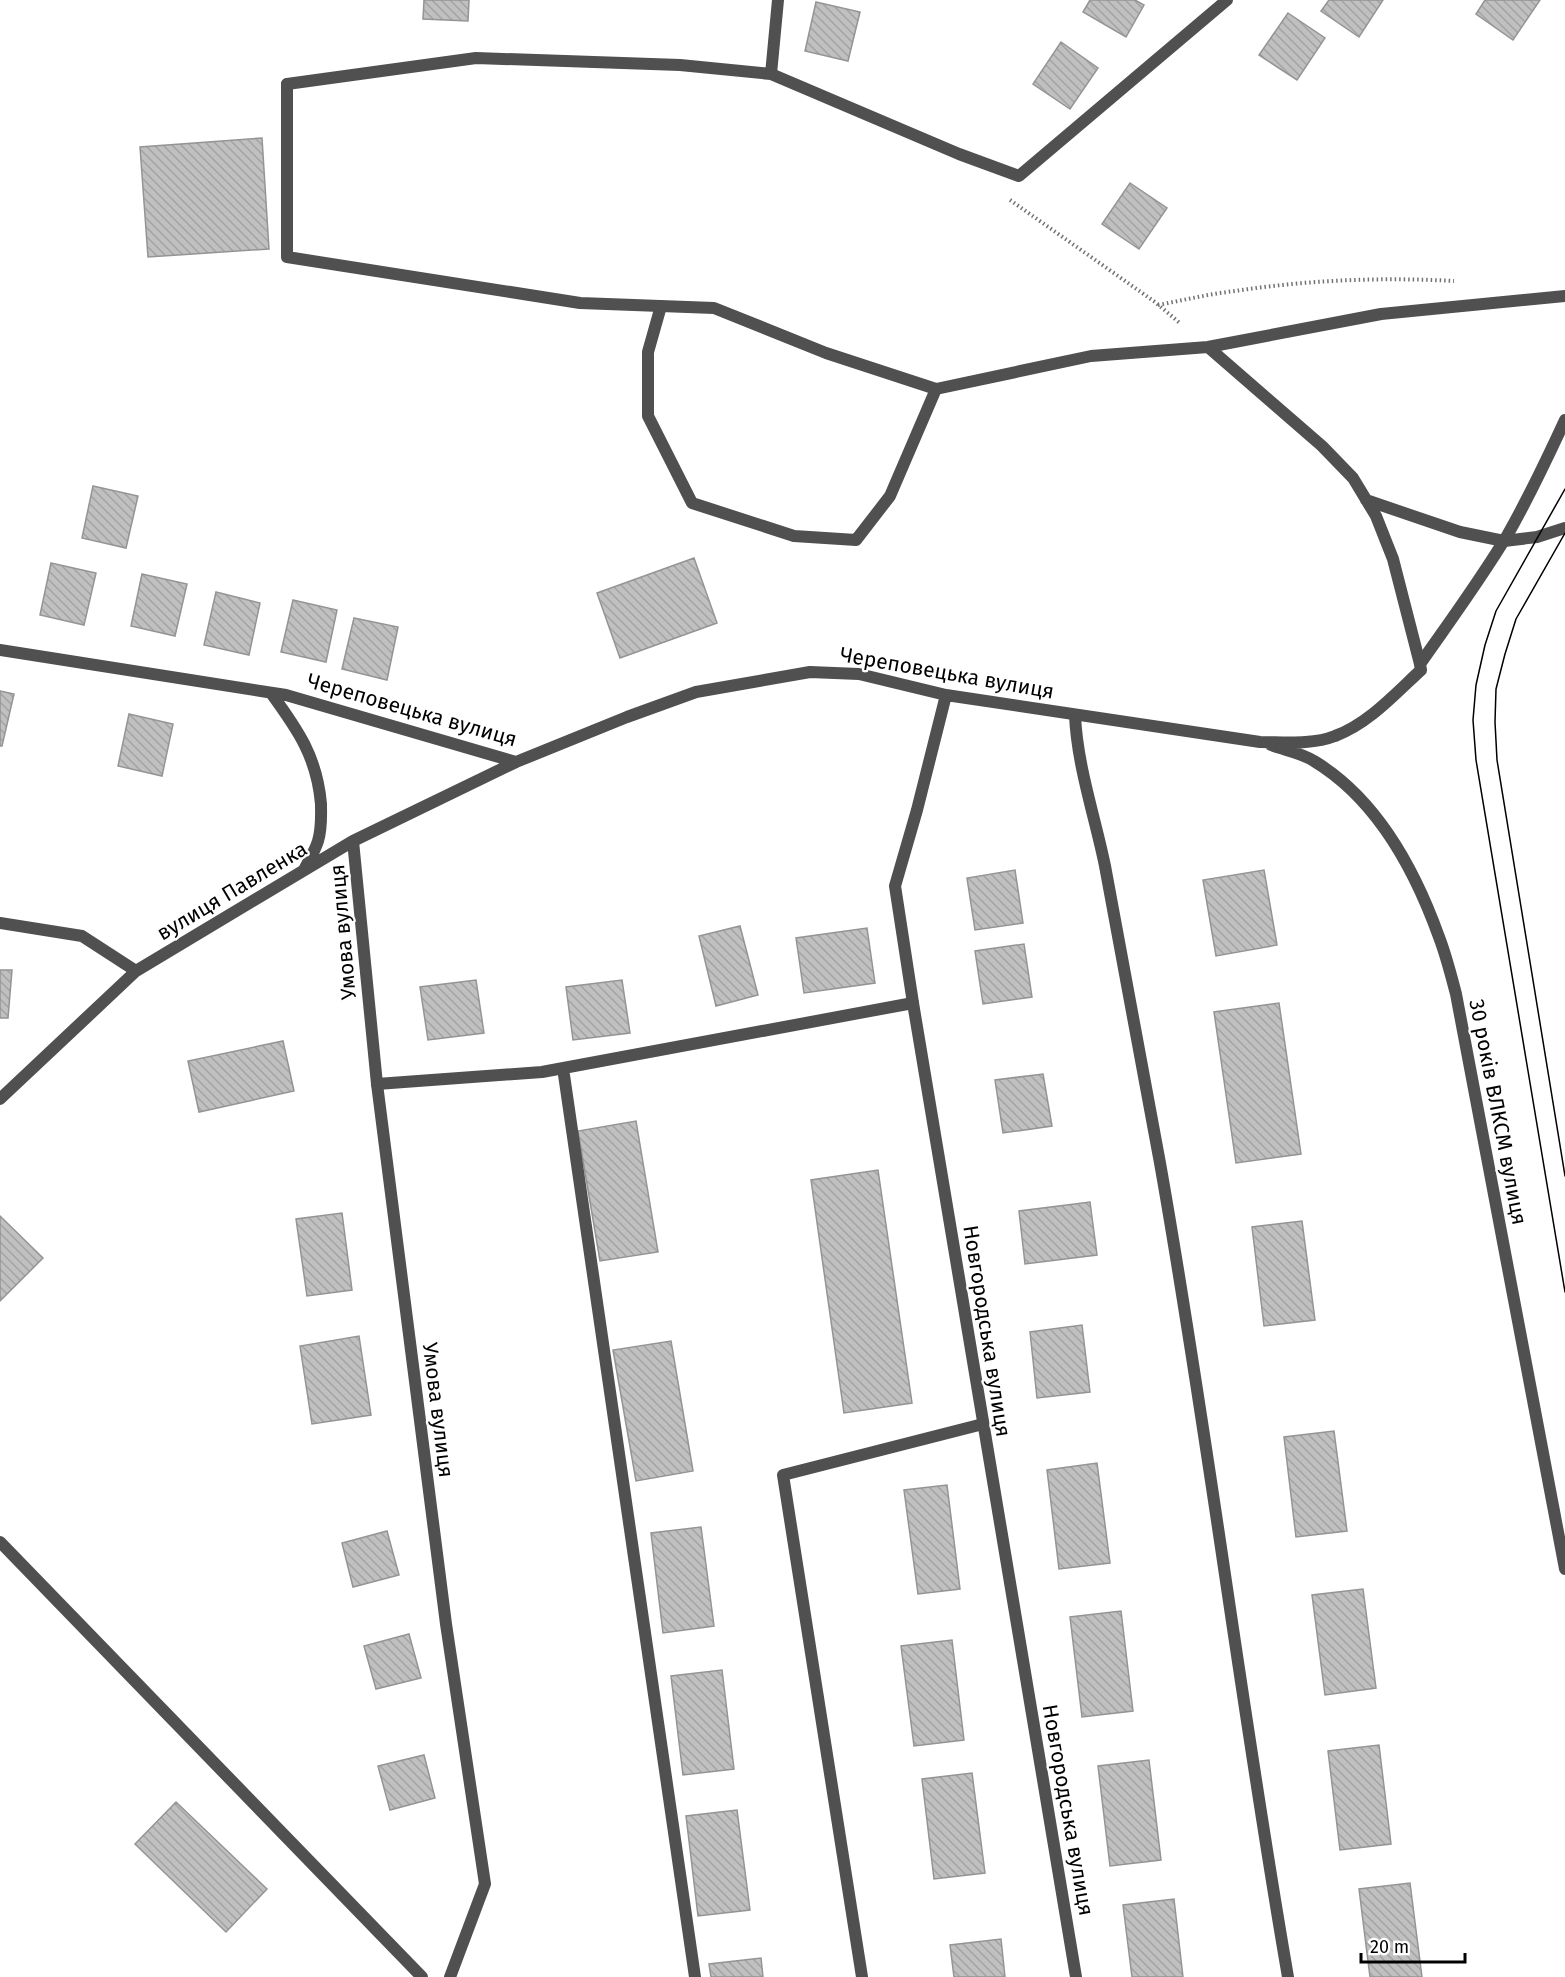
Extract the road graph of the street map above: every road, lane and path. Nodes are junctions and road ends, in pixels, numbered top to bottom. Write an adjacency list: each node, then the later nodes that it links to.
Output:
1 (778, 0): 3 (street)
2 (1227, 0): 3 (street)
3 (771, 74): 8 (street)
4 (1005, 196): 7 (path)
5 (1465, 282): 7 (path)
6 (1565, 296): 9 (street)
7 (1158, 305): 9 (path)
8 (661, 306): 10 (street); 10 (street)
9 (1208, 347): 10 (street); 12 (street)
10 (936, 389)
11 (1565, 420): 14 (street)
12 (1366, 500): 14 (street); 16 (street)
13 (1565, 528): 14 (street)
14 (1504, 541): 16 (street)
15 (0, 650): 17 (street, Череповецька вулиця)
16 (1421, 667): 20 (street, Череповецька вулиця)
17 (271, 693): 21 (street, Череповецька вулиця); 23 (street)
18 (946, 695): 19 (street, Череповецька вулиця); 21 (street, Череповецька вулиця); 26 (street, Новгородська вулиця)
19 (1076, 715): 20 (street, Череповецька вулиця); 38 (street)
20 (1260, 742): 32 (street, 30 років ВЛКСМ вулиця)
21 (516, 762): 22 (street, вулиця Павленка)
22 (353, 842): 23 (street, вулиця Павленка); 28 (street, Умова вулиця)
23 (304, 871): 25 (street, вулиця Павленка)
24 (0, 923): 25 (street)
25 (136, 971): 29 (street, вулиця Павленка)
26 (913, 1003): 27 (street); 30 (street, Новгородська вулиця)
27 (563, 1068): 28 (street); 35 (street)
28 (377, 1084): 34 (street, Умова вулиця)
29 (0, 1099)
30 (984, 1424): 36 (street); 37 (street, Новгородська вулиця)
31 (0, 1542): 33 (street)
32 (1565, 1569)
33 (422, 1977)
34 (450, 1977)
35 (695, 1977)
36 (862, 1977)
37 (1076, 1977)
38 (1288, 1977)

